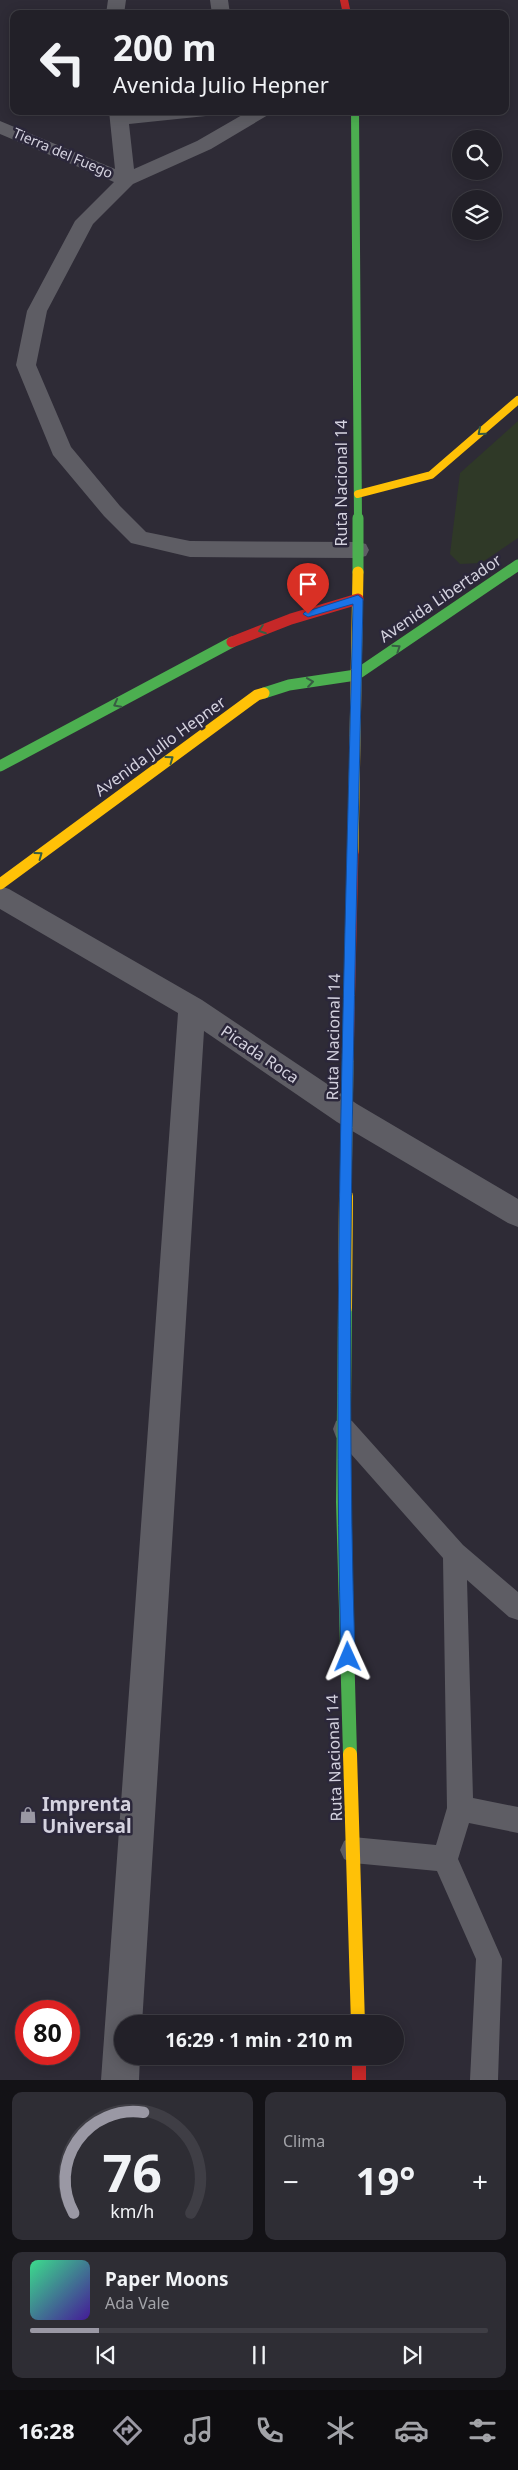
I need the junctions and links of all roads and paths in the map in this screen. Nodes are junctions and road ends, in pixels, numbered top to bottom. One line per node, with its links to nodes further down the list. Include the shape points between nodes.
1 (136, 115): 4 (street)
2 (255, 115): 6 (street, via 204,145)
3 (355, 115): 8 (main road, Ruta Nacional 14)
4 (118, 116): 6 (street)
5 (0, 127): 6 (street, Tierra del Fuego)
6 (126, 180): 9 (street, via 85,221 37,311 26,365 61,450 139,538 190,549)
7 (518, 400): 8 (main road, one-way to 8, via 431,474)
8 (358, 494): 9 (main road, Ruta Nacional 14)
9 (358, 550): 11 (main road, Ruta Nacional 14)
10 (518, 565): 12 (main road, Avenida Libertador, one-way to 10)
11 (358, 599): 12 (main road, Ruta Nacional 14); 13 (main road, one-way to 13, via 237,639)
12 (356, 675): 14 (main road, Avenida Julio Hepner, one-way to 12, via 257,695 289,684); 17 (main road, Ruta Nacional 14)
13 (0, 766)
14 (0, 884)
15 (0, 896): 16 (street, Picada Roca)
16 (192, 1008): 17 (street, Picada Roca); 26 (street)
17 (347, 1113): 18 (street, Picada Roca); 19 (main road, Ruta Nacional 14)
18 (518, 1214)
19 (344, 1429): 20 (lane); 24 (main road, Ruta Nacional 14, via 343,1502)
20 (456, 1553): 21 (lane); 22 (lane)
21 (518, 1608)
22 (460, 1808): 23 (lane); 25 (lane)
23 (518, 1820)
24 (353, 1850): 25 (lane); 27 (main road, Ruta Nacional 14)
25 (445, 1859): 32 (lane, via 490,1959)
26 (124, 2015)
27 (358, 2015)
28 (121, 2065): 30 (street)
29 (359, 2065): 31 (main road)
30 (120, 2080)
31 (360, 2080)
32 (484, 2080)

